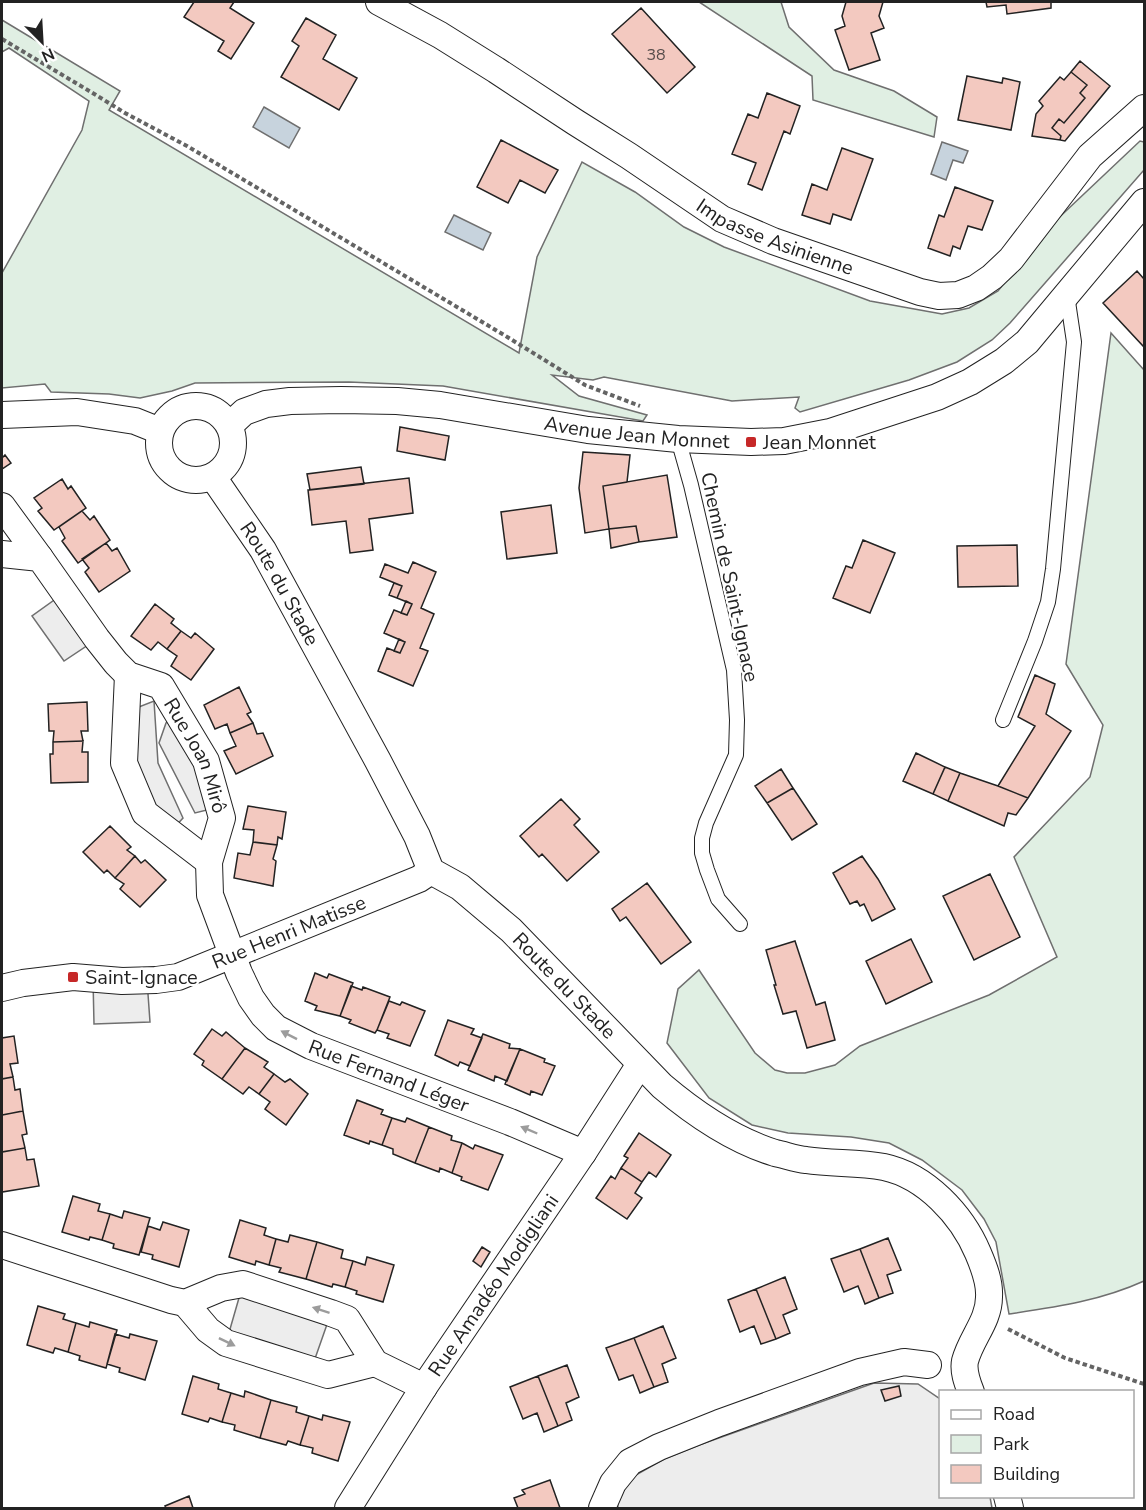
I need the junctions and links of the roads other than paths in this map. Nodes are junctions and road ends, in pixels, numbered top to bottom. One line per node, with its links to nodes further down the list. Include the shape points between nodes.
1 (379, 2): 2 (street, Impasse Asinienne, via 496,70 722,219 773,241 939,296 967,292 992,277 1011,259 1090,156)
2 (1144, 108)
3 (1144, 202): 4 (street, Avenue Jean Monnet)
4 (1066, 295): 8 (street, Avenue Jean Monnet, via 1027,342 1004,361 937,398 830,432 784,441); 14 (lane, via 1074,342 1053,569 1048,602)
5 (2, 415): 7 (street, via 76,412 135,422)
6 (230, 425): 7 (street, via 214,409 193,405 172,413); 8 (street, Avenue Jean Monnet, via 244,412 266,404 341,399 440,405 588,430); 9 (street, via 234,444 228,464)
7 (160, 431): 9 (street, via 159,453 171,472 191,481)
8 (678, 439): 17 (lane, Chemin de Saint-Ignace, via 734,670 737,720 736,755 706,823 702,853 718,899)
9 (213, 477): 16 (street, Route du Stade, via 263,550 378,761)
10 (2, 506): 12 (street, Rue Joan Mirô)
11 (2, 554): 12 (street)
12 (40, 558): 13 (street, Rue Joan Mirô, via 97,639)
13 (128, 675): 15 (street, via 124,763 145,813); 15 (street, Rue Joan Mirô, via 161,686 206,761 222,818)
14 (1003, 720)
15 (208, 862): 18 (street, Rue Joan Mirô, via 210,895)
16 (431, 871): 18 (street, Rue Henri Matisse); 20 (street, Route du Stade, via 460,887 511,930)
17 (740, 924)
18 (232, 955): 19 (street, Rue Henri Matisse, via 178,976 156,980 73,977); 21 (street, Rue Fernand Léger, one-way to 18, via 311,1046 276,1028 251,998)
19 (2, 988)
20 (640, 1064): 21 (street, Rue Amadéo Modigliani); 27 (street, Route du Stade, via 687,1108 743,1140 804,1160 885,1168 908,1176 955,1214 977,1251 989,1297 986,1317 964,1362)
21 (583, 1153): 26 (street, Rue Amadéo Modigliani)
22 (2, 1245): 23 (street)
23 (185, 1303): 24 (street, one-way to 24, via 208,1330 226,1343 328,1375); 24 (street, one-way to 23, via 347,1319 243,1284 220,1288)
24 (375, 1363): 26 (street)
25 (928, 1365): 29 (street, via 904,1362 860,1372 659,1447 630,1462 613,1483)
26 (424, 1387): 28 (street, Rue Amadéo Modigliani)
27 (970, 1390)
28 (348, 1509)
29 (602, 1509)

